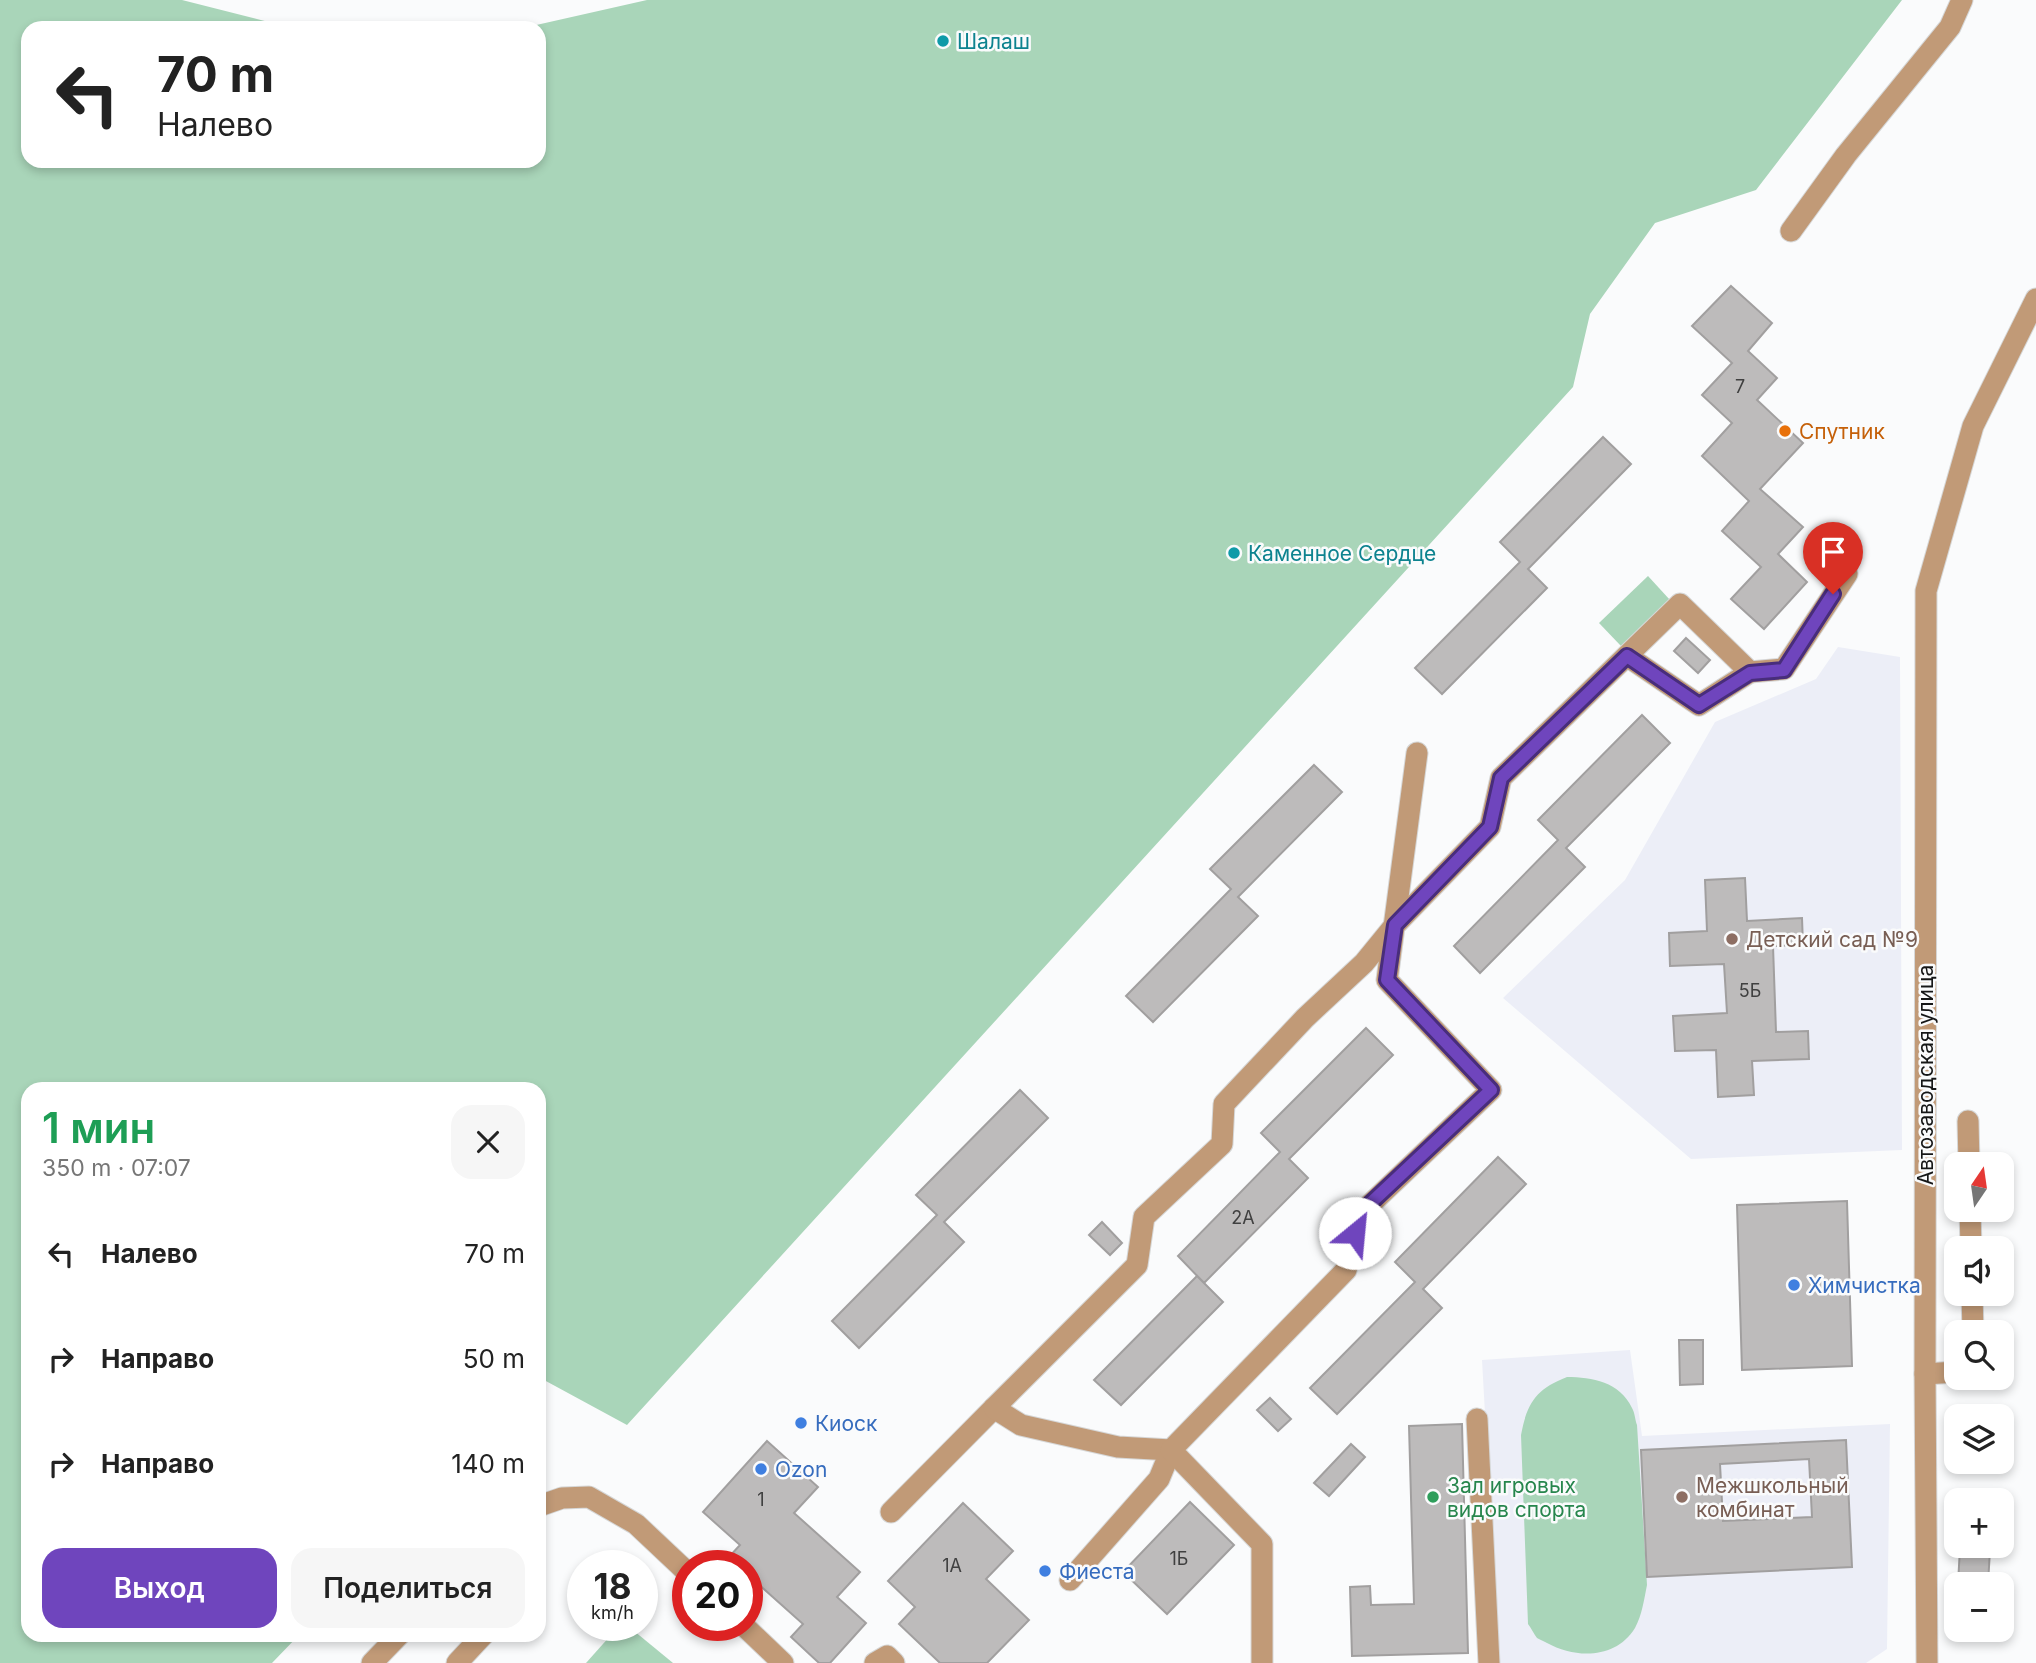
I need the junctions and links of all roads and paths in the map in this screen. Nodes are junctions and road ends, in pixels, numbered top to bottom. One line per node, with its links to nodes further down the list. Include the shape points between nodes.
1 (1962, 0): 2 (street, via 1950,27)
2 (1791, 231)
3 (2036, 299): 12 (street, Автозаводская улица, via 1972,426 1926,591)
4 (1847, 574): 6 (street, via 1784,670)
5 (1627, 656): 6 (street, via 1699,705); 6 (street, via 1680,604); 8 (street, via 1501,778 1490,827)
6 (1750, 673)
7 (1417, 753): 8 (street)
8 (1395, 925): 13 (street, via 1364,963 1304,1018 1224,1104 1222,1144 1144,1217 1137,1265); 15 (street, via 1387,980 1491,1090 1359,1214 1346,1270)
9 (1968, 1121): 10 (street)
10 (1969, 1152)
11 (1944, 1373): 12 (street)
12 (1925, 1374): 30 (street, Автозаводская улица)
13 (994, 1408): 15 (street, via 1021,1426 1118,1447); 17 (street)
14 (1477, 1419): 29 (street)
15 (1171, 1450): 19 (street, via 1159,1479); 28 (street, via 1262,1544)
16 (546, 1504): 18 (street, via 589,1497 636,1524)
17 (891, 1512)
18 (672, 1558)
19 (1070, 1580)
20 (760, 1641): 25 (street)
21 (392, 1642): 23 (street)
22 (477, 1642): 24 (street)
23 (372, 1663)
24 (457, 1663)
25 (783, 1663)
26 (875, 1663): 27 (street, via 887,1656)
27 (894, 1663)
28 (1262, 1663)
29 (1489, 1663)
30 (1927, 1663)

